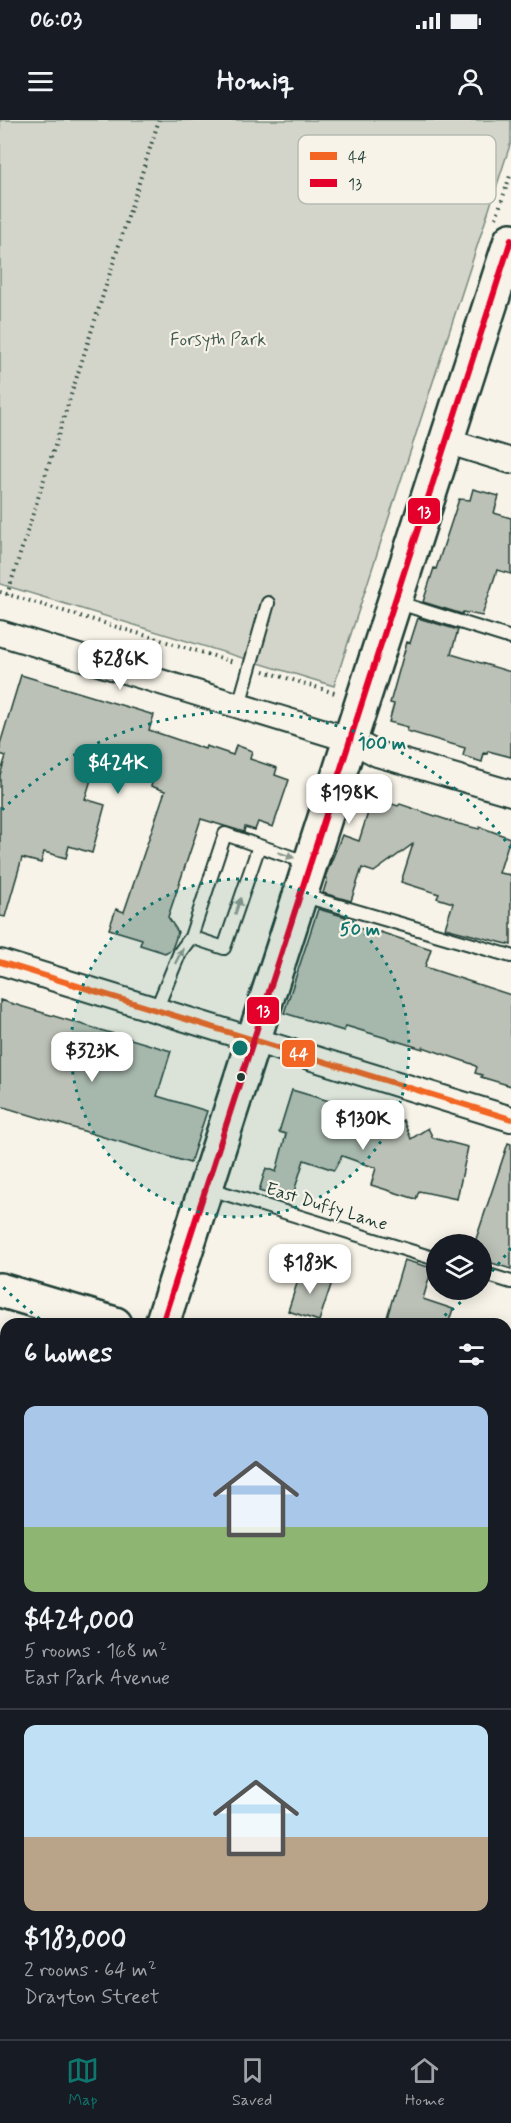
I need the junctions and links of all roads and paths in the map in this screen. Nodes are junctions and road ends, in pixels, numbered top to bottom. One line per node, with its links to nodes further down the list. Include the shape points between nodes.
1 (159, 120): 7 (path)
2 (511, 173): 3 (path)
3 (504, 229): 4 (main road, via 498,296)
4 (446, 441): 5 (street); 8 (main road)
5 (511, 461)
6 (0, 592): 7 (path)
7 (7, 595): 12 (path)
8 (395, 602): 11 (lane); 15 (main road)
9 (267, 603): 12 (lane)
10 (7, 635): 14 (street)
11 (511, 638)
12 (249, 667): 13 (path, via 338,694); 14 (lane)
13 (342, 683)
14 (238, 705): 15 (street)
15 (351, 740): 16 (street, via 377,754); 18 (main road)
16 (511, 793)
17 (259, 846): 18 (lane, one-way to 18); 20 (lane, one-way to 17, via 224,948); 20 (lane, via 225,834)
18 (310, 864): 19 (main road)
19 (299, 895): 21 (lane); 24 (main road)
20 (191, 937): 23 (lane, one-way to 20, via 180,952)
21 (511, 956)
22 (0, 962): 23 (street)
23 (156, 1010): 24 (street)
24 (254, 1040): 25 (street); 26 (main road)
25 (511, 1119)
26 (206, 1187): 27 (lane, East Duffy Lane); 33 (main road)
27 (426, 1256)
28 (492, 1276): 29 (lane)
29 (511, 1282)
30 (0, 1290): 31 (main road)
31 (42, 1314): 32 (main road)
32 (70, 1318)
33 (164, 1318)

